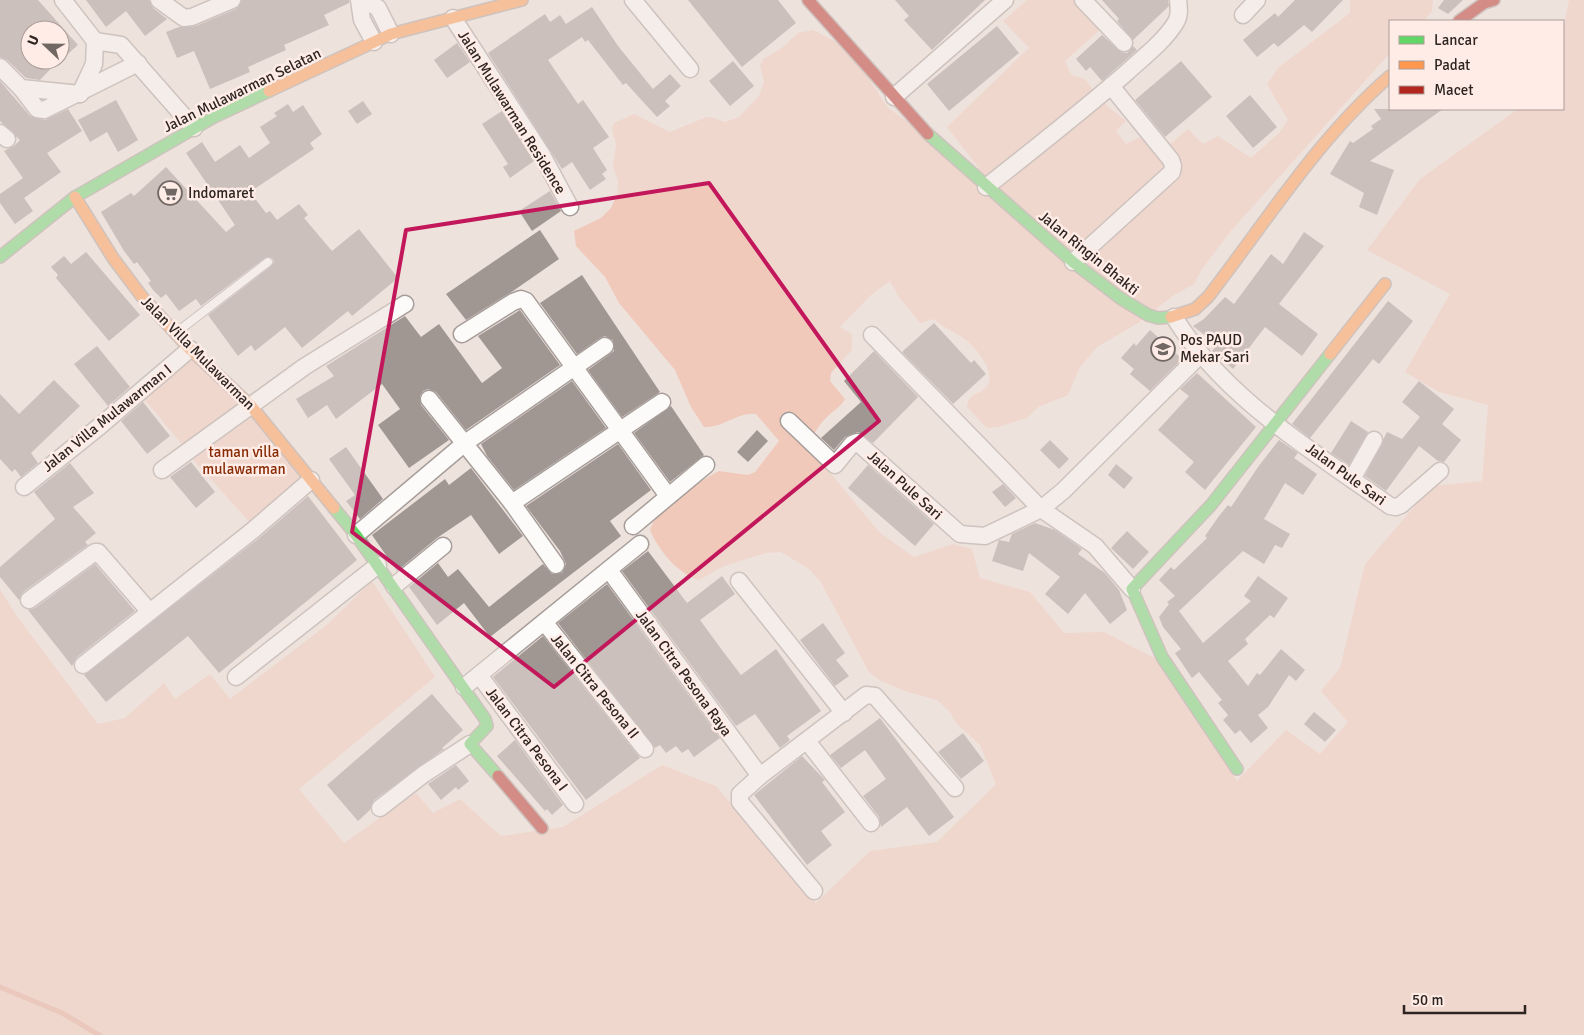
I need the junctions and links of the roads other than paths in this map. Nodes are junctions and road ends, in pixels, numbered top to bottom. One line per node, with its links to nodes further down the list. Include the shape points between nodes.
1 (63, 0): 18 (street)
2 (159, 0): 3 (street, via 184,18)
3 (232, 0)
4 (359, 0): 19 (street, via 362,20)
5 (364, 0): 17 (street, via 378,8)
6 (522, 0): 15 (street, Jalan Mulawarman Selatan)
7 (633, 0): 23 (street)
8 (808, 0): 27 (street, Jalan Ringin Bhakti)
9 (1005, 0): 27 (street)
10 (1084, 0): 20 (street)
11 (1178, 0): 25 (street, via 1179,11 1170,30)
12 (1257, 0): 14 (street)
13 (1494, 0): 16 (street, via 1484,3)
14 (1243, 14)
15 (453, 18): 17 (street, Jalan Mulawarman Selatan); 31 (street, Jalan Mulawarman Residence, via 541,153)
16 (1460, 20)
17 (391, 34): 19 (street, Jalan Mulawarman Selatan)
18 (95, 41): 21 (street, via 121,45); 26 (street, via 94,64)
19 (374, 42): 28 (street, Jalan Mulawarman Selatan)
20 (1124, 43)
21 (138, 63): 26 (street); 28 (street)
22 (0, 67): 26 (street, via 21,88)
23 (690, 69)
24 (1389, 77): 37 (street, Jalan Ringin Bhakti, via 1310,160 1208,297 1195,309)
25 (1111, 86): 29 (street); 34 (street, via 1171,160 1172,172)
26 (80, 94)
27 (894, 97): 29 (street, Jalan Ringin Bhakti, via 930,136)
28 (194, 128): 30 (street, Jalan Mulawarman Selatan)
29 (986, 187): 34 (street, Jalan Ringin Bhakti)
30 (75, 197): 32 (street, Jalan Mulawarman Selatan); 38 (street, Jalan Villa Mulawarman, via 113,258)
31 (570, 207)
32 (0, 257)
33 (268, 262): 38 (lane)
34 (1073, 262): 37 (street, Jalan Ringin Bhakti, via 1132,307 1148,315)
35 (1384, 284): 49 (street)
36 (405, 304): 47 (street, via 304,367)
37 (1174, 317): 43 (street, Jalan Pule Sari)
38 (175, 333): 42 (street, Jalan Villa Mulawarman)
39 (462, 334): 44 (street, via 521,299 530,305)
40 (872, 335): 61 (street)
41 (605, 346): 44 (street)
42 (190, 349): 47 (street, Jalan Villa Mulawarman); 58 (street, Jalan Villa Mulawarman I)
43 (1200, 354): 49 (street, Jalan Pule Sari, via 1234,389); 61 (street, Jalan Pule Sari)
44 (573, 367): 50 (street); 52 (street)
45 (429, 399): 52 (street)
46 (662, 402): 50 (street)
47 (251, 406): 54 (street); 57 (street, Jalan Villa Mulawarman)
48 (789, 421): 61 (street, Jalan Pule Sari, via 835,466 857,442 960,534 985,536)
49 (1274, 422): 56 (street, Jalan Pule Sari); 71 (street, via 1211,505)
50 (619, 429): 59 (street); 60 (street)
51 (1374, 440): 56 (street)
52 (465, 443): 60 (street); 63 (street)
53 (706, 466): 59 (street)
54 (162, 470)
55 (1440, 471): 56 (street, Jalan Pule Sari, via 1396,508)
56 (1352, 478)
57 (311, 480): 63 (street, Jalan Villa Mulawarman); 73 (street, via 252,531)
58 (24, 487)
59 (668, 496): 62 (street)
60 (512, 503): 67 (street)
61 (1041, 509): 71 (street, via 1096,546)
62 (633, 526)
63 (356, 534): 66 (street, Jalan Villa Mulawarman)
64 (640, 544): 68 (street)
65 (443, 546): 70 (street)
66 (378, 565): 70 (street, Jalan Villa Mulawarman); 77 (street)
67 (556, 565)
68 (609, 570): 74 (street); 84 (street, Jalan Citra Pesona Raya)
69 (740, 581): 79 (street)
70 (394, 586): 78 (street, Jalan Villa Mulawarman)
71 (1132, 589): 83 (street, via 1162,657)
72 (29, 600): 73 (street, via 98,552)
73 (150, 610): 75 (street)
74 (545, 623): 76 (street); 82 (street, Jalan Citra Pesona II)
75 (83, 665)
76 (479, 675): 78 (street); 86 (street, Jalan Citra Pesona I)
77 (236, 677)
78 (464, 687): 81 (street, Jalan Villa Mulawarman, via 487,726)
79 (844, 713): 80 (street); 85 (street, via 866,696 876,696)
80 (808, 741): 84 (street); 88 (street)
81 (470, 744): 87 (street); 89 (street)
82 (645, 749)
83 (1237, 769)
84 (760, 776): 90 (street, via 740,794 740,802)
85 (955, 788)
86 (575, 804)
87 (380, 808)
88 (871, 824)
89 (542, 828)
90 (814, 891)

